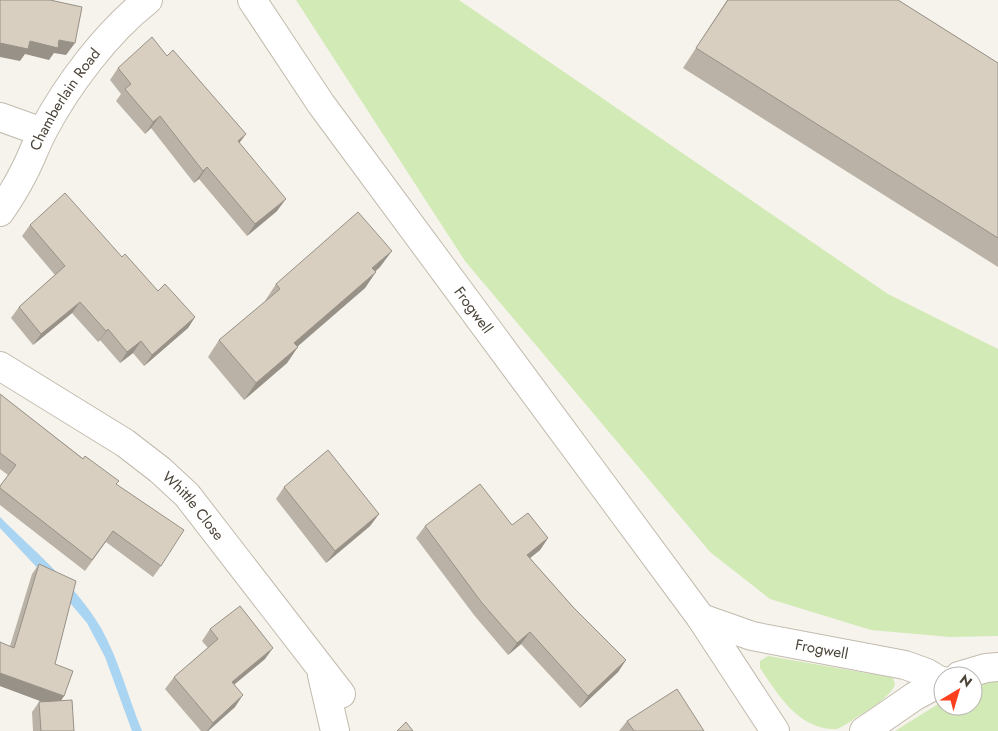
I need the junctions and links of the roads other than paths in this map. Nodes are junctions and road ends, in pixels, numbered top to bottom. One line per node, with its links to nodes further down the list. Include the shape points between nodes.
1 (148, 0): 4 (street, Chamberlain Road, via 94,56)
2 (252, 0): 7 (street, Frogwell, via 326,111)
3 (0, 117): 4 (street)
4 (42, 132): 5 (street, Chamberlain Road, via 24,172)
5 (0, 212)
6 (0, 366): 9 (street, Whittle Close, via 125,443 187,495)
7 (700, 618): 11 (street, Frogwell, via 752,636 905,665); 15 (street, Frogwell)
8 (998, 667): 10 (street)
9 (320, 669): 13 (street, Whittle Close); 14 (street)
10 (983, 669)
11 (933, 675)
12 (933, 687): 16 (street)
13 (340, 694)
14 (335, 731)
15 (775, 731)
16 (864, 731)

